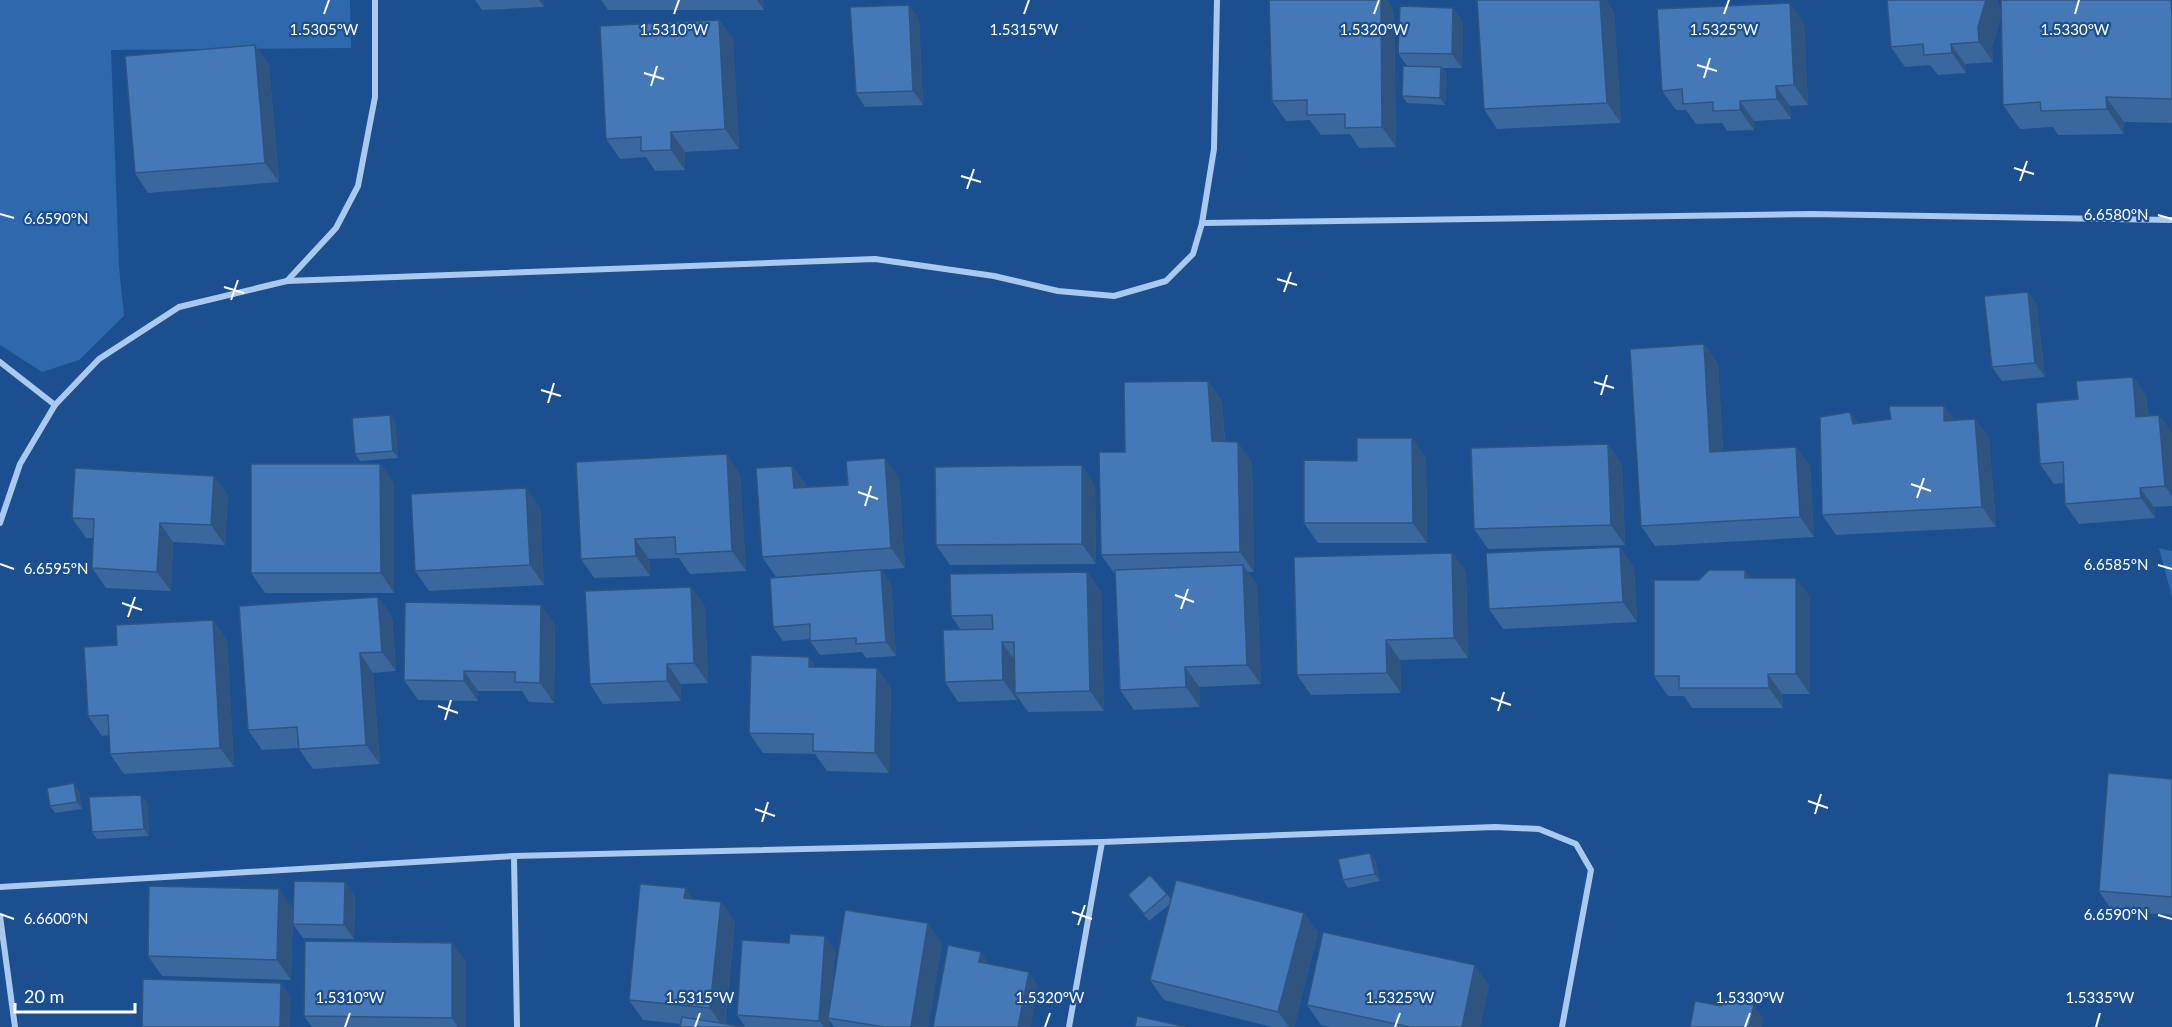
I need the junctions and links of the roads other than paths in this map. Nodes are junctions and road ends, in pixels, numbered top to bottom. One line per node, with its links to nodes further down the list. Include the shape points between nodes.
1 (375, 0): 5 (street, via 375,97 358,186 336,228)
2 (1217, 0): 4 (street, via 1214,149)
3 (2172, 220): 4 (street, via 1811,214)
4 (1202, 223): 5 (street, via 1193,254 1166,281 1114,296 1058,291 994,276 875,259)
5 (287, 281): 7 (street, via 179,307 99,359)
6 (0, 362): 7 (street)
7 (55, 405): 8 (street, via 20,464)
8 (0, 523)
9 (1102, 842): 10 (street); 15 (street); 16 (street, via 1495,827 1539,829 1576,843 1591,870)
10 (514, 856): 11 (street); 14 (street)
11 (0, 887)
12 (0, 916): 13 (street)
13 (15, 1027)
14 (517, 1027)
15 (1069, 1027)
16 (1562, 1027)

